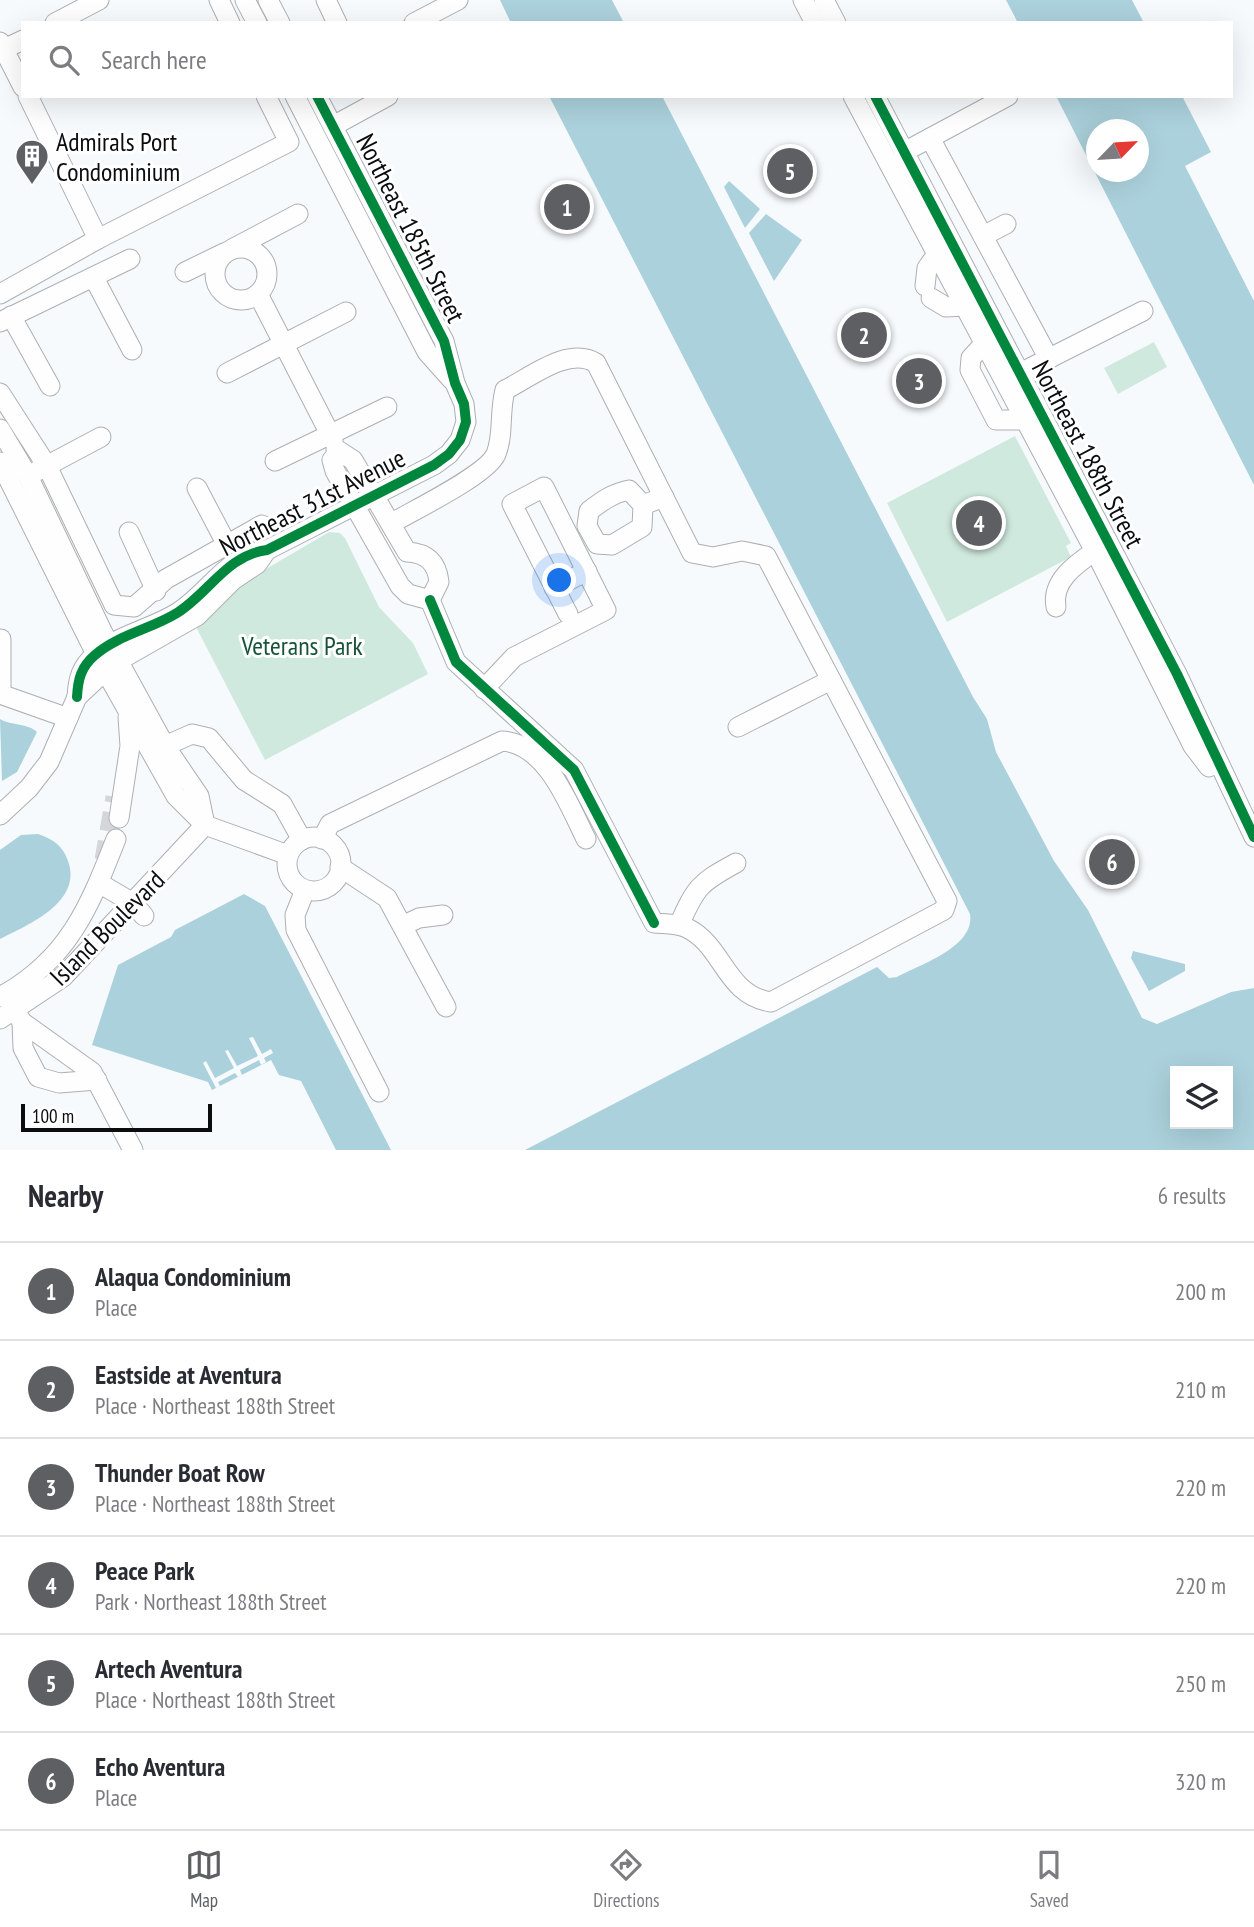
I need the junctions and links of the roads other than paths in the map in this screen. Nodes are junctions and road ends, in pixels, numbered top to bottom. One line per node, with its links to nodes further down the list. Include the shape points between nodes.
1 (99, 0): 9 (street)
2 (219, 0): 10 (street)
3 (245, 0): 11 (street)
4 (268, 0): 12 (street)
5 (326, 0): 13 (street)
6 (458, 0): 14 (street)
7 (803, 0): 15 (street)
8 (825, 1): 16 (street)
9 (59, 21)
10 (229, 21)
11 (256, 21)
12 (278, 21)
13 (336, 21)
14 (418, 21)
15 (813, 21)
16 (835, 21)
17 (21, 41): 18 (street)
18 (2, 46): 19 (street)
19 (21, 83)
20 (29, 98): 35 (street)
21 (267, 98): 35 (street, via 289,142)
22 (296, 98): 42 (street, Northeast 185th Street)
23 (318, 98): 28 (street, Northeast 185th Street)
24 (383, 98): 28 (street)
25 (854, 98): 31 (street, Northeast 188th Street)
26 (876, 98): 30 (street, Northeast 188th Street)
27 (1004, 98): 29 (street)
28 (332, 126): 41 (street, Northeast 185th Street)
29 (930, 138): 30 (street); 34 (street)
30 (904, 152): 31 (street, via 906,163); 54 (street, Northeast 188th Street)
31 (898, 181): 37 (street, Northeast 188th Street)
32 (298, 214): 36 (street)
33 (1006, 224): 34 (street)
34 (983, 236): 52 (street)
35 (98, 239): 43 (street)
36 (229, 251): 39 (street); 44 (street, via 248,249 265,265 266,281); 44 (street, via 215,270 220,290 238,300)
37 (937, 254): 45 (street, Northeast 188th Street); 45 (street, via 927,268 928,292 946,307)
38 (130, 259): 40 (street)
39 (184, 272)
40 (94, 278): 48 (street); 51 (street)
41 (413, 282): 42 (street); 55 (street, Northeast 185th Street, via 443,341)
42 (394, 291): 55 (street, Northeast 185th Street, via 427,352)
43 (0, 294)
44 (258, 294): 49 (street)
45 (965, 306): 50 (street, Northeast 188th Street)
46 (1143, 311): 52 (street)
47 (346, 312): 49 (street)
48 (6, 319): 56 (street)
49 (283, 344): 53 (street); 62 (street)
50 (985, 344): 54 (street, Northeast 188th Street); 59 (street, via 971,359 970,370 996,420)
51 (132, 350)
52 (1049, 359): 54 (street)
53 (227, 373)
54 (1014, 373): 59 (street, Northeast 188th Street)
55 (455, 383): 68 (street, Northeast 31st Avenue, via 466,416 457,445 439,462)
56 (50, 386)
57 (0, 393): 65 (street)
58 (387, 407): 62 (street)
59 (1028, 412): 76 (street, Northeast 188th Street); 77 (street, Northeast 188th Street)
60 (0, 429): 66 (street)
61 (101, 437): 65 (street)
62 (334, 444): 63 (street); 68 (street, via 353,460); 70 (street, via 332,465)
63 (275, 461)
64 (0, 462): 66 (street)
65 (47, 466): 66 (street); 80 (street, via 114,606 134,607)
66 (21, 480): 85 (street)
67 (197, 488): 75 (street)
68 (373, 495): 70 (street, Northeast 31st Avenue); 72 (street)
69 (664, 497): 71 (street); 72 (street, via 596,363 586,357 564,359 505,390 499,411 501,437 495,457 483,471); 87 (street, via 692,553 713,557 742,551 766,556)
70 (354, 504): 81 (street, via 400,586 408,594); 85 (street, Northeast 31st Avenue, via 235,562 196,601)
71 (643, 505)
72 (392, 523): 81 (street, via 407,552 426,556 433,563 439,582)
73 (262, 526): 75 (street)
74 (129, 532): 80 (street)
75 (226, 543): 80 (street, via 166,579)
76 (1096, 553): 77 (street); 82 (street, via 1076,564 1060,581); 86 (street, Northeast 188th Street)
77 (1117, 558): 88 (street, Northeast 188th Street)
78 (587, 571): 79 (street); 79 (street, via 544,488 512,504); 89 (street, via 606,610 514,657)
79 (554, 588): 83 (street)
80 (156, 591)
81 (430, 600): 89 (street, via 456,662)
82 (1056, 607)
83 (568, 614)
84 (1, 639): 90 (street)
85 (108, 657): 91 (street); 92 (street, Northeast 31st Avenue, via 77,697); 95 (street)
86 (1159, 679): 88 (street); 93 (street, Northeast 188th Street)
87 (831, 680): 94 (street); 112 (street, via 947,901 944,910 771,1002 753,999 704,941)
88 (1182, 684): 93 (street, Northeast 188th Street)
89 (484, 689): 112 (street, via 574,770 654,923)
90 (1, 694): 92 (street)
91 (128, 712): 97 (street, via 130,746); 98 (street, via 170,787)
92 (68, 718): 96 (street, via 49,762)
93 (1190, 722): 99 (street, Northeast 188th Street)
94 (738, 727)
95 (165, 746): 98 (street, via 199,796); 103 (street, via 192,734 209,738 244,780 282,804)
96 (3, 810)
97 (119, 818)
98 (205, 825): 104 (street); 109 (street, Island Boulevard)
99 (1254, 837)
100 (116, 839): 107 (street, Island Boulevard)
101 (322, 839): 102 (street, via 330,824 502,741 523,747 544,766); 103 (street); 106 (street, via 334,846)
102 (586, 839)
103 (302, 840): 104 (street)
104 (288, 855): 108 (street, via 288,872)
105 (736, 863): 112 (street, via 705,880)
106 (340, 867): 108 (street, via 330,886); 111 (street, via 387,898)
107 (99, 883): 109 (street); 114 (street, Island Boulevard, via 66,943)
108 (305, 890): 116 (street, via 295,915 296,930)
109 (138, 909): 114 (street, Island Boulevard, via 63,977)
110 (443, 915): 111 (street)
111 (404, 925): 113 (street)
112 (679, 925)
113 (446, 1007)
114 (8, 1009): 115 (street, via 86,1066); 115 (street, via 38,1077 59,1083)
115 (97, 1080): 117 (street)
116 (379, 1092)
117 (133, 1150)

